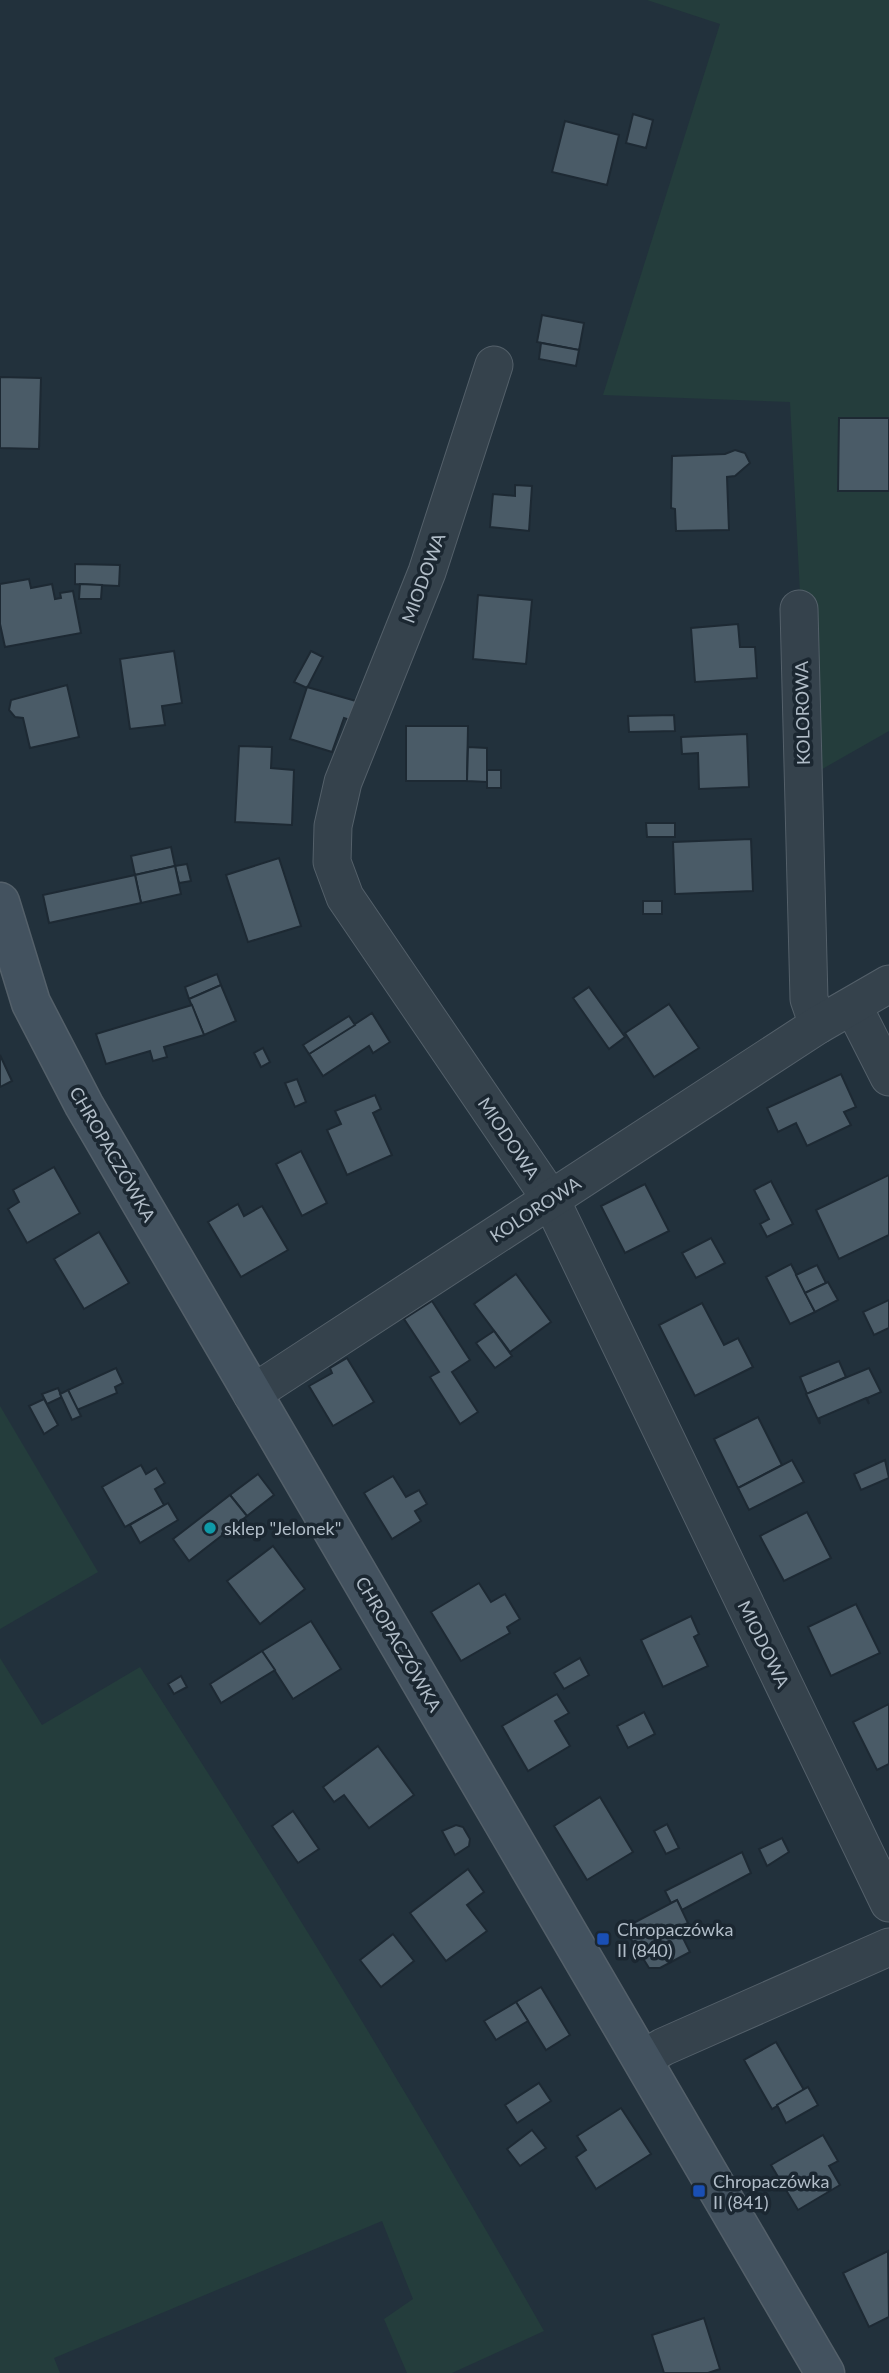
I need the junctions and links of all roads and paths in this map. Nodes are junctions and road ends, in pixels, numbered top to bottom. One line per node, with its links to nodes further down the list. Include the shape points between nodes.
1 (494, 365): 8 (street, MIODOWA, via 427,572 343,782 333,825 332,862 345,897)
2 (799, 609): 6 (street, KOLOROWA, via 809,999)
3 (0, 902): 9 (street, CHROPACZÓWKA, via 37,1015 84,1105)
4 (889, 984): 5 (street, KOLOROWA)
5 (853, 1006): 6 (street, KOLOROWA); 7 (street)
6 (818, 1026): 8 (street, KOLOROWA)
7 (889, 1077)
8 (550, 1198): 9 (street, KOLOROWA); 10 (street, MIODOWA)
9 (252, 1394): 12 (street, CHROPACZÓWKA)
10 (889, 1903)
11 (889, 1947): 12 (street)
12 (643, 2059): 13 (street, CHROPACZÓWKA)
13 (825, 2373)

